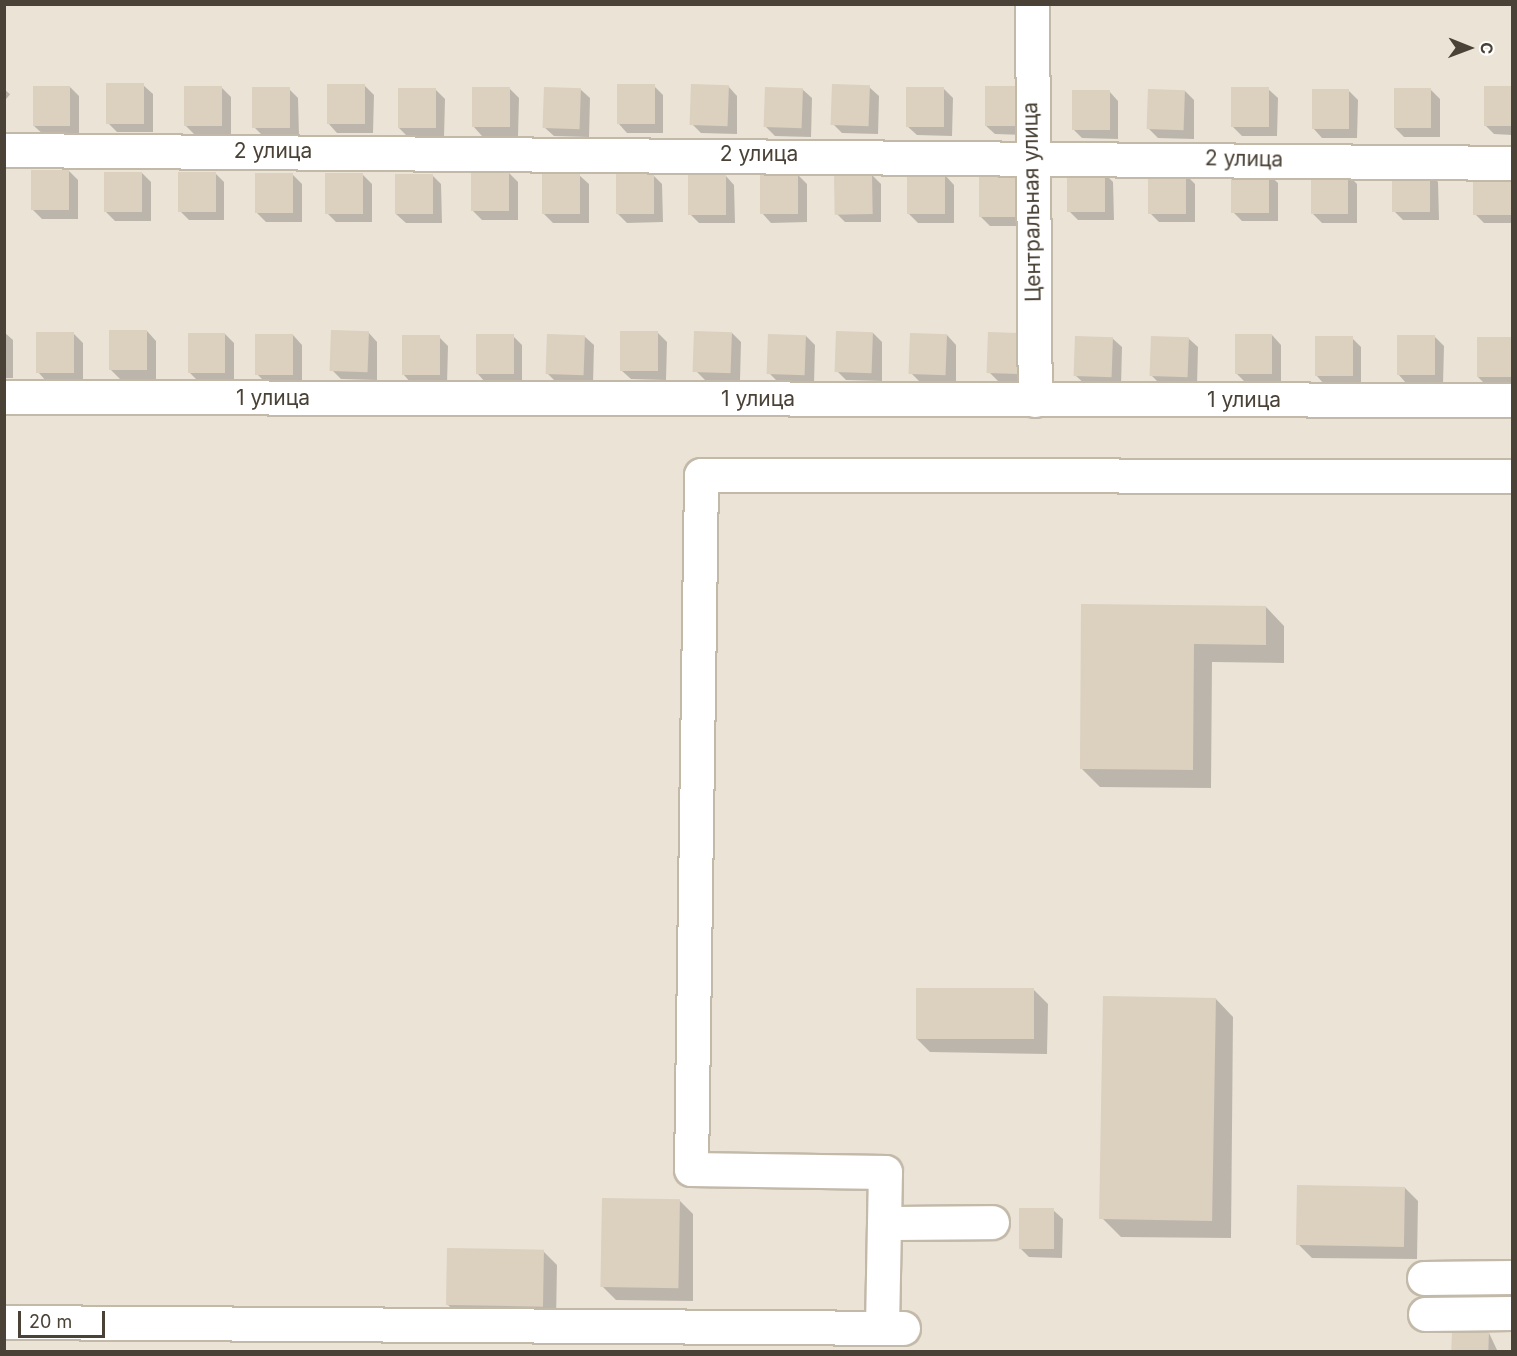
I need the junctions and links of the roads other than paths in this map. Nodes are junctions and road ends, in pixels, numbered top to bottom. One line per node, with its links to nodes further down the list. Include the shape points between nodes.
1 (1032, 4): 3 (street, Центральная улица)
2 (4, 150): 3 (street, 2 улица)
3 (1031, 156): 4 (street, 2 улица); 6 (street, Центральная улица)
4 (1512, 163)
5 (4, 397): 6 (street, 1 улица)
6 (1035, 400): 7 (street, 1 улица)
7 (1512, 400)
8 (1512, 476): 10 (street, via 701,475 691,1169 885,1172)
9 (992, 1222): 10 (street)
10 (884, 1223): 15 (street, via 893,1327)
11 (1512, 1277): 12 (street)
12 (1424, 1278)
13 (1512, 1313): 14 (street)
14 (1425, 1314)
15 (4, 1322)

